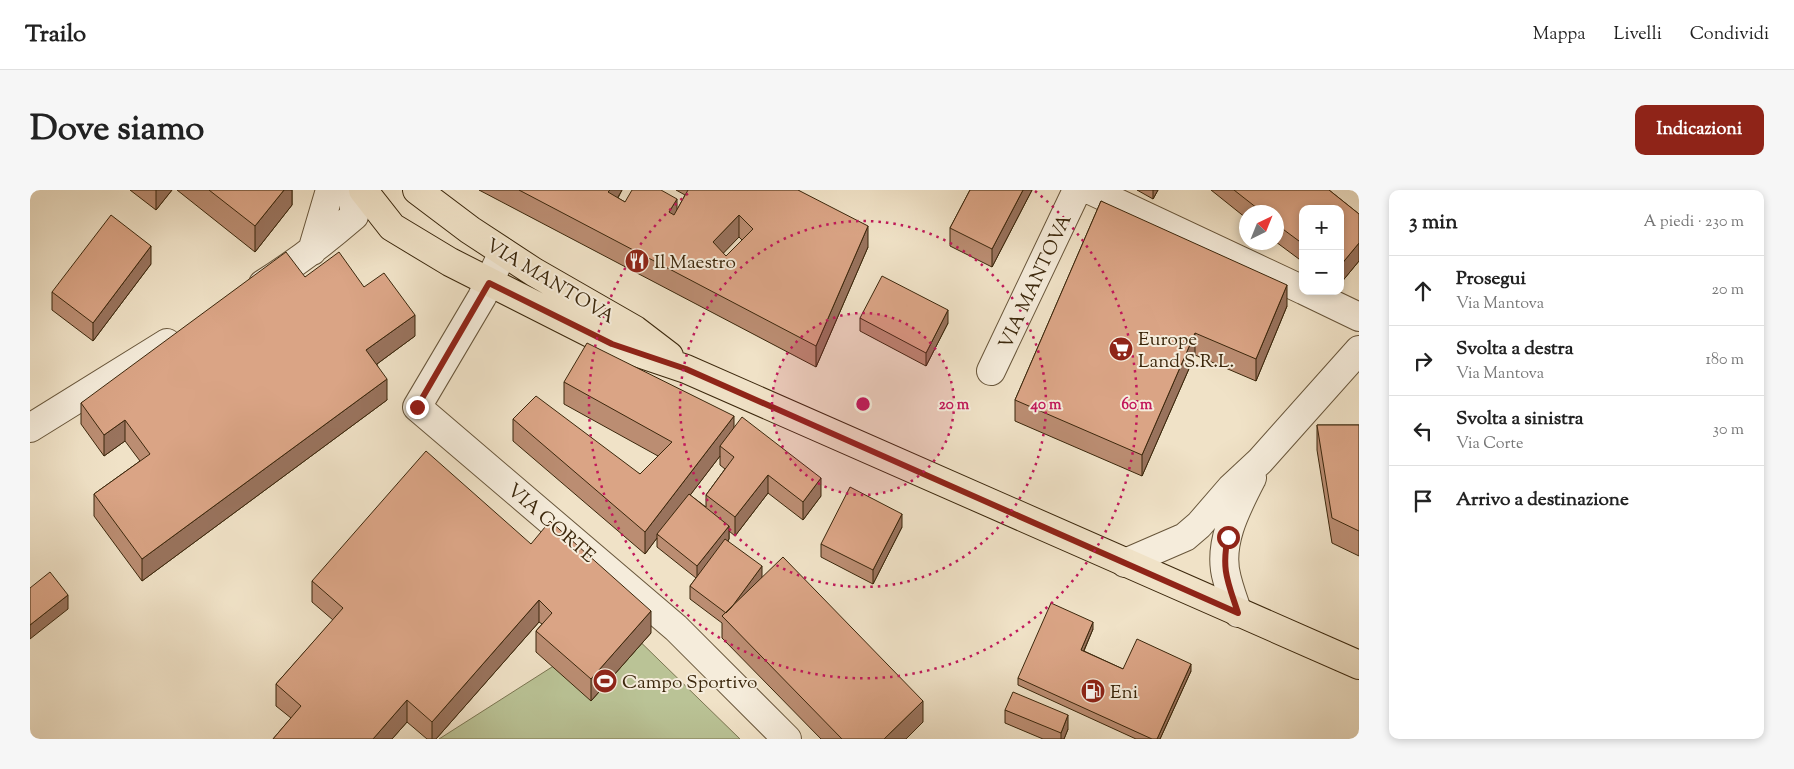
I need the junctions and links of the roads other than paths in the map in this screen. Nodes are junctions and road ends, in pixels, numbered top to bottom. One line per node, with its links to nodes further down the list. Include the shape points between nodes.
1 (330, 190): 7 (street)
2 (354, 190): 7 (street, via 354,216)
3 (363, 190): 9 (main road, VIA MANTOVA, via 392,227)
4 (417, 190): 8 (main road, VIA MANTOVA)
5 (1077, 190): 17 (street, VIA MANTOVA)
6 (1090, 190): 10 (street)
7 (312, 250): 12 (street)
8 (503, 252): 9 (street); 16 (main road, VIA MANTOVA, via 635,330)
9 (489, 283): 16 (main road, VIA MANTOVA, via 612,344); 23 (street, VIA CORTE, via 417,407 676,628)
10 (1299, 289)
11 (1312, 295): 13 (street)
12 (239, 299)
13 (1359, 317)
14 (189, 330): 18 (street)
15 (1359, 350): 19 (street)
16 (686, 369): 20 (main road, VIA MANTOVA)
17 (991, 371)
18 (30, 428)
19 (1260, 462): 20 (street, via 1185,537); 21 (street, via 1229,528 1224,556 1226,578)
20 (1125, 562): 21 (main road, VIA MANTOVA)
21 (1238, 613): 22 (main road, VIA MANTOVA)
22 (1359, 665)
23 (787, 739)

